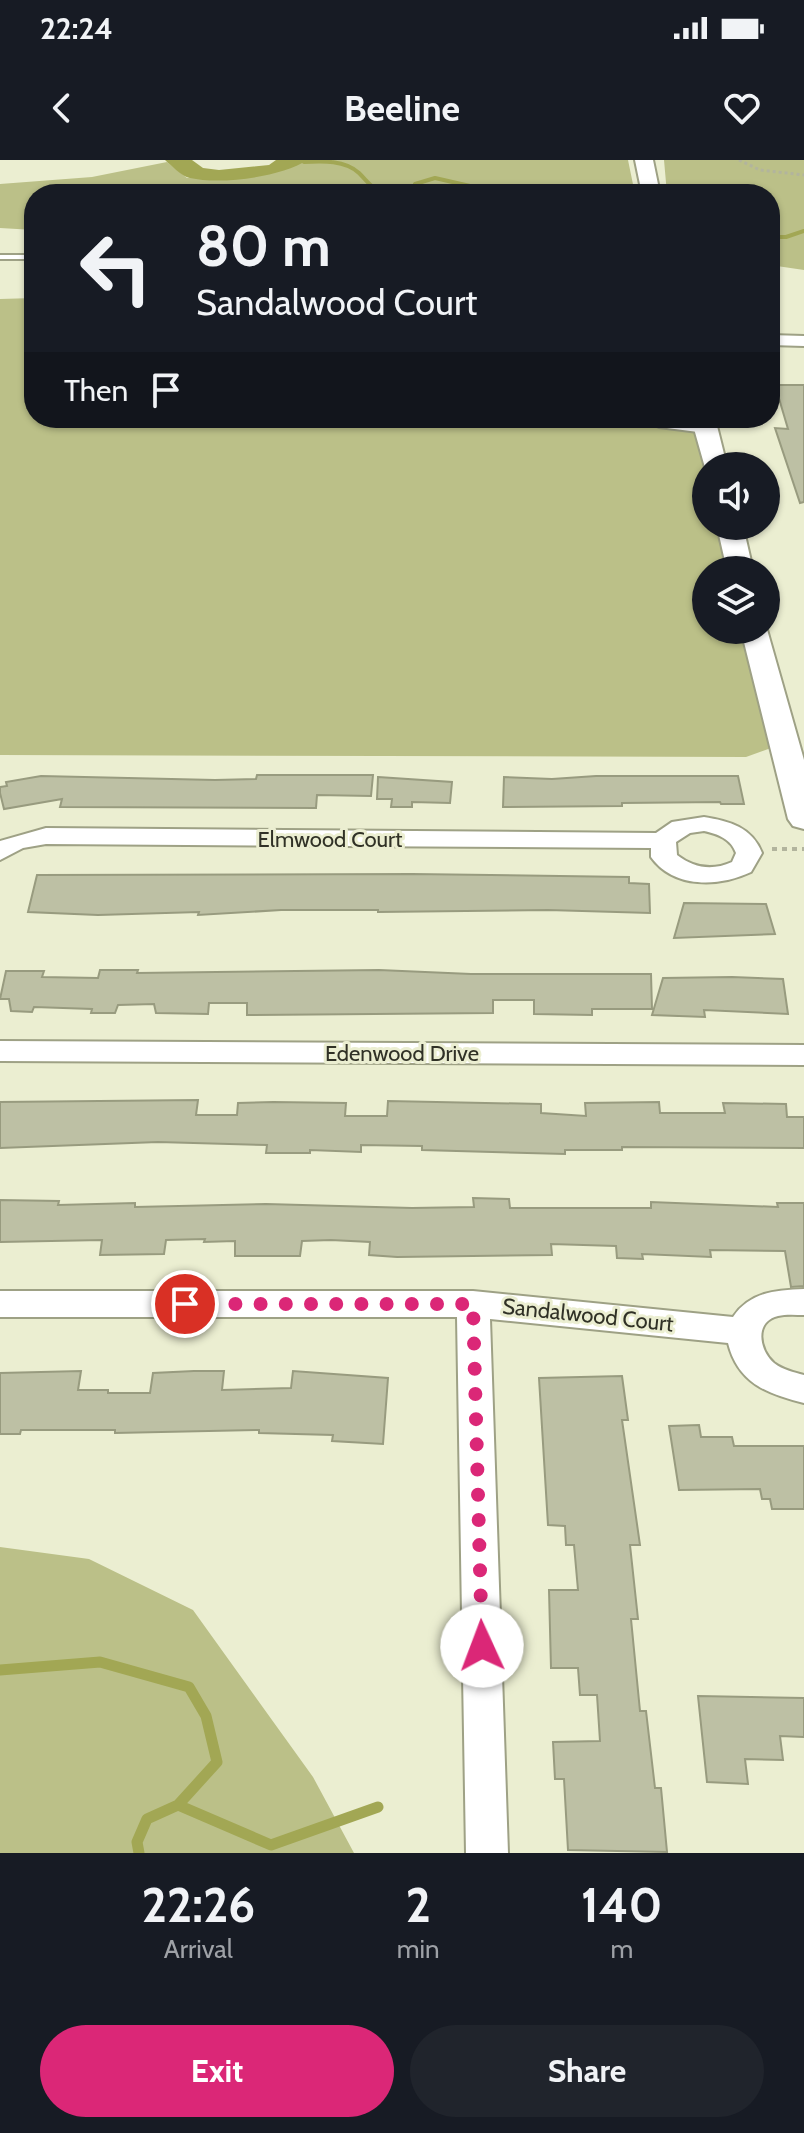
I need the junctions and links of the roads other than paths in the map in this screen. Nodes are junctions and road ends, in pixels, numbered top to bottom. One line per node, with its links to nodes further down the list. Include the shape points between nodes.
1 (644, 160): 2 (street)
2 (649, 184)
3 (0, 257): 4 (lane)
4 (24, 257)
5 (780, 340): 6 (street)
6 (804, 341)
7 (705, 428): 8 (street)
8 (711, 452)
9 (759, 644): 10 (street)
10 (796, 763): 11 (street)
11 (804, 819)
12 (663, 841): 13 (street, Elmwood Court, via 46,836 15,842)
13 (0, 852)
14 (0, 1051): 15 (street, Edenwood Drive)
15 (804, 1055)
16 (804, 1302): 19 (street, via 772,1303 756,1310)
17 (0, 1304): 18 (street, Sandalwood Court)
18 (473, 1304): 19 (street, Sandalwood Court); 21 (street)
19 (743, 1331): 20 (street, via 749,1362 766,1378)
20 (804, 1389)
21 (487, 1853)

